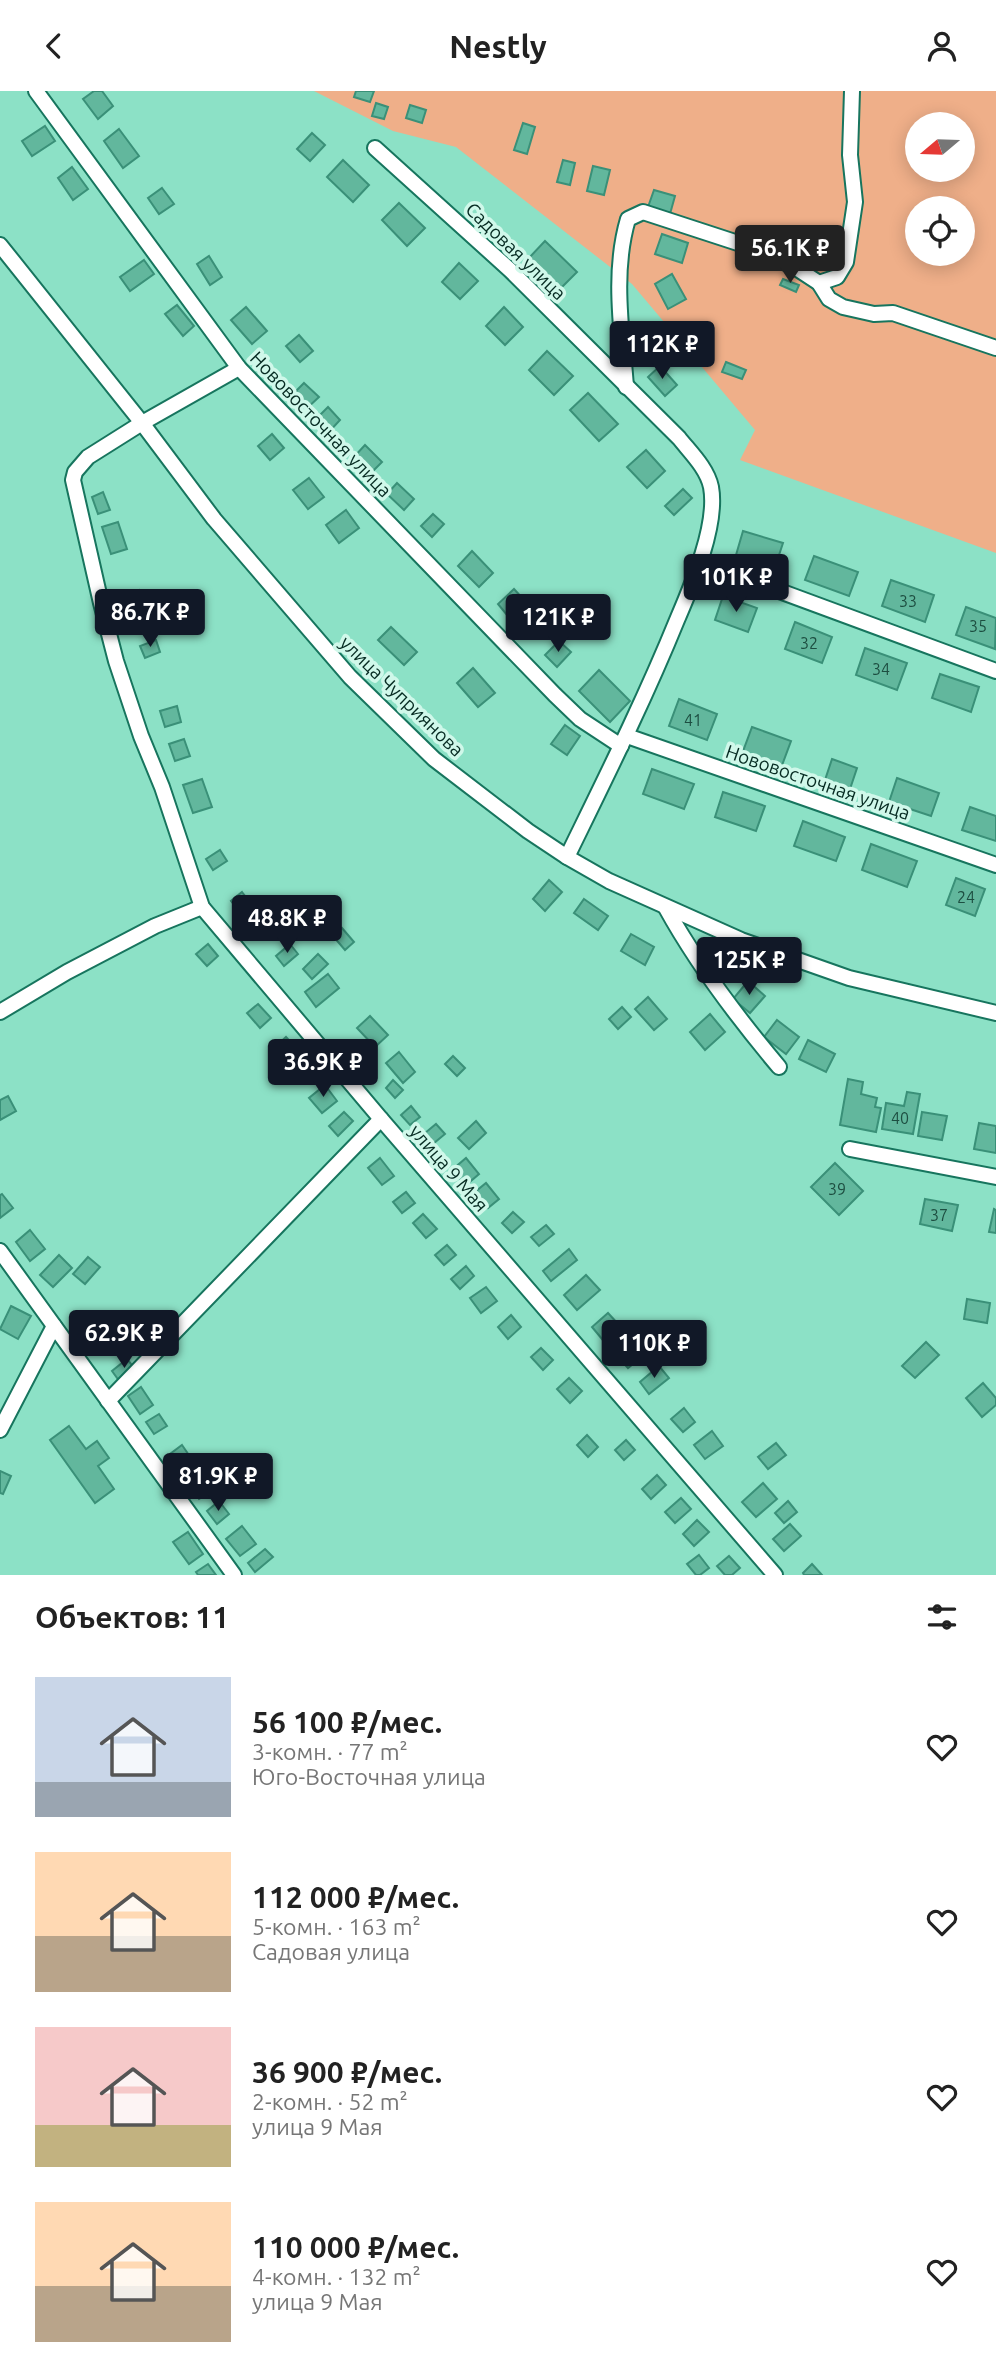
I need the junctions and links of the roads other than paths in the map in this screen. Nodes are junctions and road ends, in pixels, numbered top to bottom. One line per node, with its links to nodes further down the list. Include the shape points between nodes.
1 (36, 91): 7 (street, Нововосточная улица)
2 (852, 91): 5 (street, via 850,155 855,202 848,253 837,277)
3 (375, 148): 8 (street, Садовая улица, via 510,270)
4 (0, 244): 9 (street, улица Чуприянова)
5 (819, 283): 6 (street, via 829,299 843,307 892,313); 8 (street, via 793,266 741,244 643,212 628,219 621,242 619,297)
6 (996, 348)
7 (239, 368): 9 (street, улица 9 Мая); 12 (street, Нововосточная улица, via 555,695 580,719)
8 (626, 387): 10 (street, Садовая улица, via 679,438 701,465 710,486)
9 (142, 423): 13 (street, улица Чуприянова, via 214,519 350,677 434,759); 15 (street, улица 9 Мая, via 81,464 73,480 116,661)
10 (701, 562): 11 (street); 12 (street, Садовая улица)
11 (996, 671)
12 (624, 741): 13 (street, Садовая улица); 14 (street, Нововосточная улица)
13 (566, 857): 16 (street, улица Чуприянова)
14 (996, 865)
15 (202, 907): 17 (street, via 155,926); 20 (street, улица 9 Мая)
16 (666, 908): 18 (street, улица Чуприянова, via 849,978); 19 (street, via 727,1005)
17 (0, 1011)
18 (996, 1013)
19 (779, 1067)
20 (381, 1119): 25 (street); 28 (street, улица 9 Мая)
21 (850, 1149): 22 (street)
22 (996, 1177)
23 (0, 1251): 24 (street)
24 (54, 1326): 25 (street); 26 (street)
25 (108, 1401): 27 (street)
26 (0, 1430)
27 (234, 1575)
28 (775, 1575)

